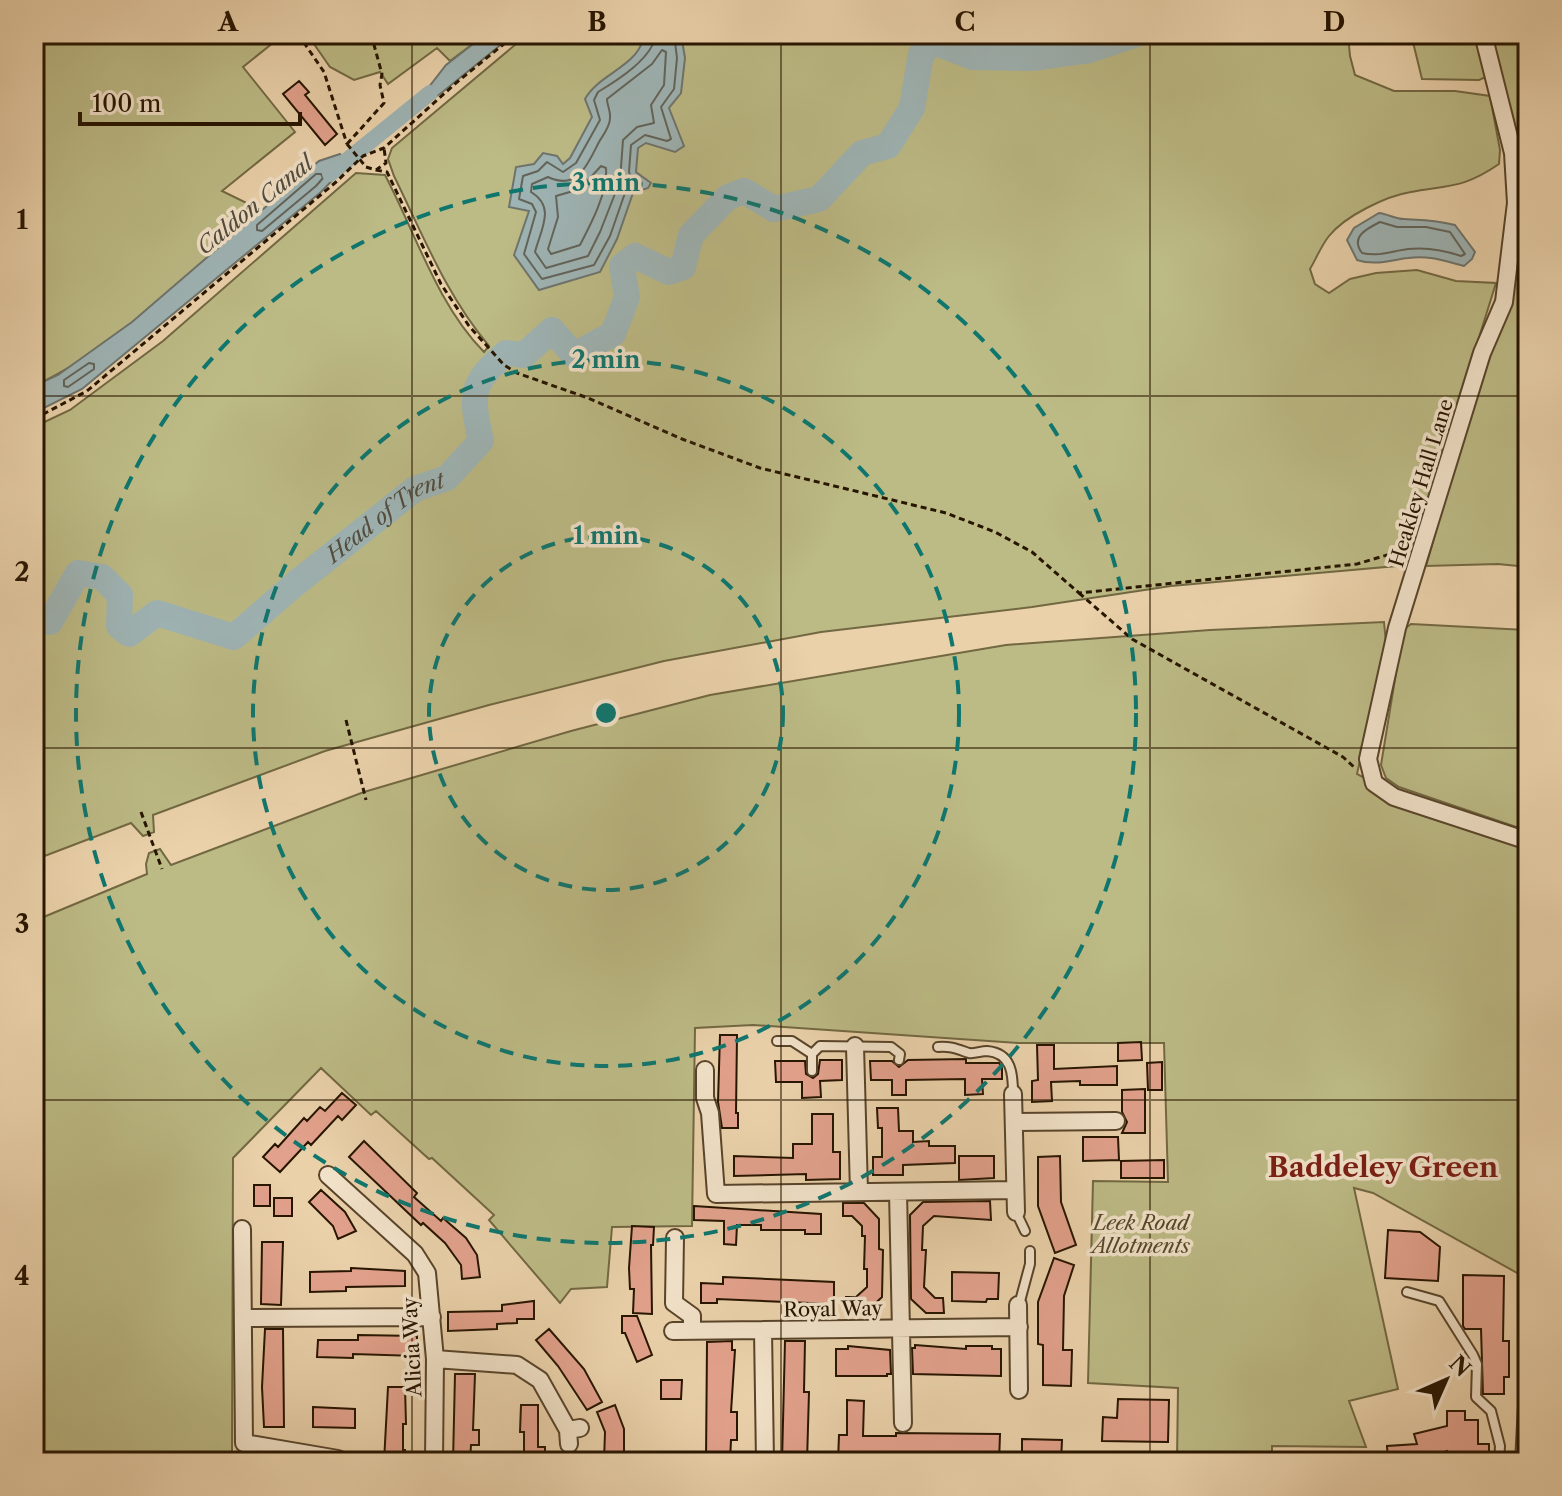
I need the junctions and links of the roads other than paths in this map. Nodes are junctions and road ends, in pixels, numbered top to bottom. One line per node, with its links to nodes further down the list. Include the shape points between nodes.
1 (1483, 34): 2 (street, Heakley Hall Lane, via 1513,153 1516,203 1504,302 1482,353 1397,628 1368,759 1374,780 1394,797)
2 (1528, 841)
3 (777, 1041): 6 (lane, via 792,1041)
4 (855, 1046): 6 (lane, via 820,1046); 7 (lane, via 891,1047); 15 (street)
5 (938, 1047): 10 (lane, via 999,1053 1010,1066)
6 (812, 1054): 9 (lane)
7 (899, 1060)
8 (705, 1070): 15 (street, via 716,1194)
9 (812, 1071)
10 (1013, 1094): 12 (street)
11 (1116, 1121): 12 (street)
12 (1014, 1122): 14 (street)
13 (328, 1175): 24 (street, Alicia Way, via 415,1254 427,1273)
14 (1015, 1190): 16 (street); 17 (street)
15 (859, 1192): 16 (street)
16 (898, 1192): 28 (street, Royal Way)
17 (1016, 1212): 19 (lane)
18 (242, 1229): 25 (street)
19 (1025, 1231)
20 (675, 1238): 26 (street, via 674,1303)
21 (1030, 1251): 23 (lane)
22 (1407, 1292): 39 (lane, via 1439,1301 1473,1355 1476,1397 1491,1411)
23 (1018, 1305): 27 (street)
24 (432, 1317): 25 (street); 32 (street, Alicia Way)
25 (244, 1318): 36 (street, via 244,1443)
26 (692, 1323): 29 (street); 31 (street)
27 (1019, 1327): 28 (street); 33 (street)
28 (899, 1328): 29 (street, Royal Way); 34 (street)
29 (763, 1330): 38 (street, Royal Way)
30 (1527, 1330): 40 (lane)
31 (673, 1331)
32 (435, 1359): 35 (street, via 517,1365 540,1380); 37 (street, Alicia Way)
33 (1019, 1390)
34 (903, 1423)
35 (572, 1434)
36 (338, 1459)
37 (434, 1462)
38 (765, 1462)
39 (1499, 1462)
40 (1520, 1462)

